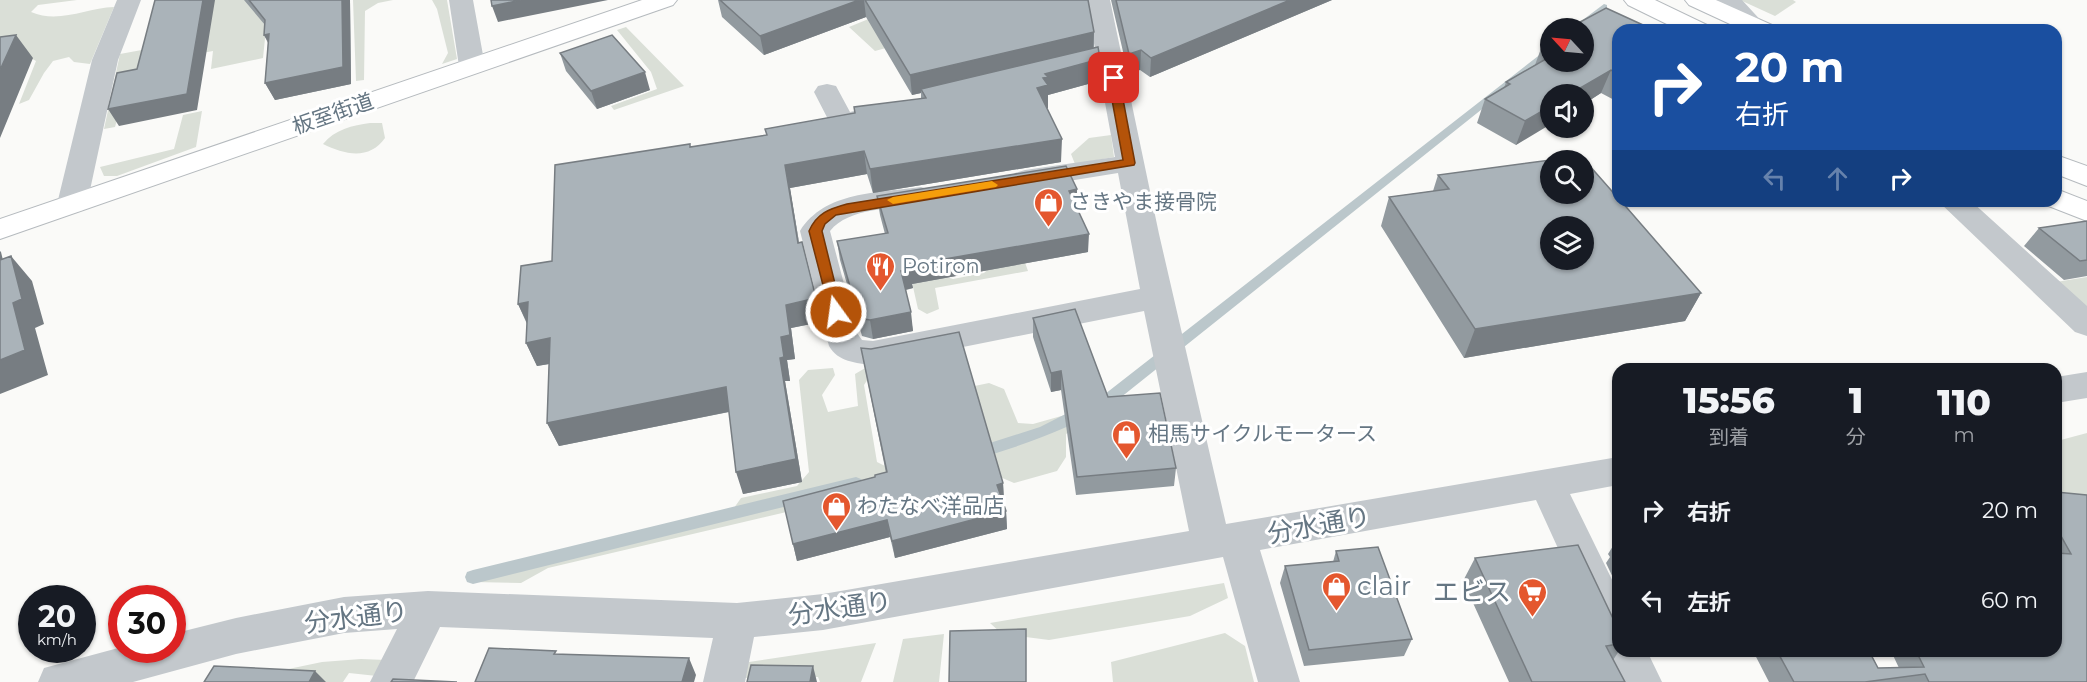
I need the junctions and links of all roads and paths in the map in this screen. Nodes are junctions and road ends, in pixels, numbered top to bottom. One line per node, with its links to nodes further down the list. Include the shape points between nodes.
1 (129, 0): 20 (street, via 105,60)
2 (461, 0): 11 (street)
3 (665, 0): 11 (main road, 板室街道)
4 (1098, 0): 14 (street, via 1098,60)
5 (1636, 0): 8 (main road)
6 (1697, 0): 9 (main road)
7 (1729, 0): 10 (street)
8 (1686, 24)
9 (1749, 24)
10 (1754, 24)
11 (472, 66): 20 (main road, 板室街道)
12 (827, 92): 13 (street, via 840,119)
13 (904, 106)
14 (1130, 163): 17 (street); 24 (street)
15 (2062, 166): 16 (main road)
16 (2087, 177)
17 (1000, 183)
18 (953, 191): 24 (street, via 847,208 819,222 815,231 846,346 873,353)
19 (2062, 201): 22 (main road)
20 (72, 204): 23 (main road, 板室街道)
21 (1960, 207): 25 (street)
22 (2087, 212)
23 (0, 229)
24 (1157, 297): 30 (street)
25 (2087, 324)
26 (2087, 384): 27 (street)
27 (2062, 389)
28 (1612, 472): 29 (street, 分水通り)
29 (1547, 484): 30 (street, 分水通り); 33 (street)
30 (1224, 542): 32 (street, 分水通り, via 823,612); 38 (street)
31 (428, 609): 32 (street, 分水通り); 35 (street, 分水通り, via 344,615); 36 (street)
32 (737, 621): 37 (street)
33 (1612, 621)
34 (1629, 657): 39 (street)
35 (59, 682)
36 (392, 682)
37 (724, 682)
38 (1279, 682)
39 (1641, 682)

